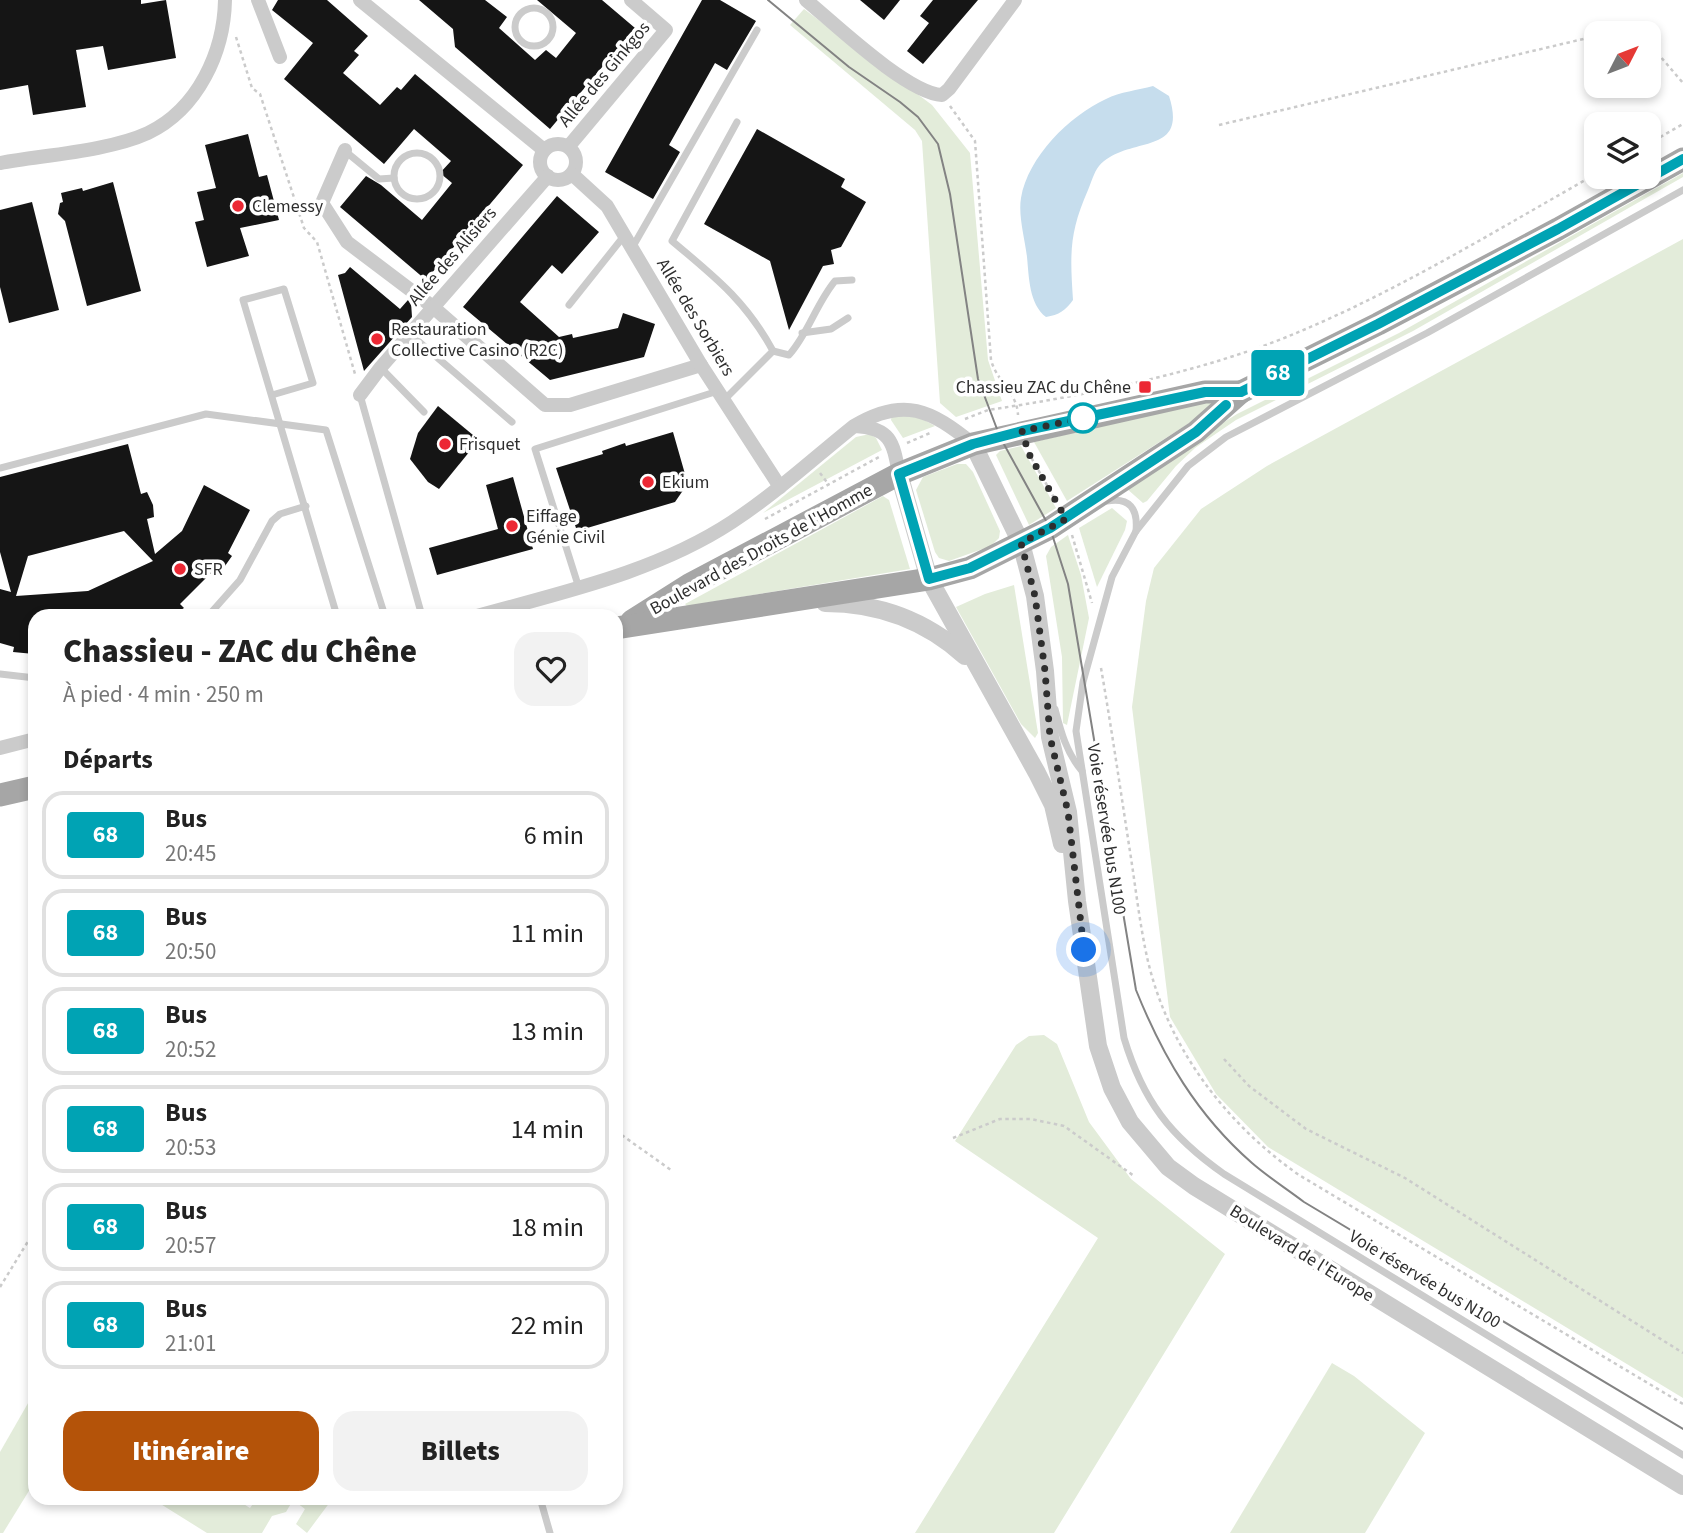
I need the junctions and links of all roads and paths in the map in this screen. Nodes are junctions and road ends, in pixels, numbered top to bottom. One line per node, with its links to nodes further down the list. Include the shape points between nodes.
1 (225, 0): 23 (street, via 224,28 214,60 197,92 177,112 149,132 118,142)
2 (258, 0): 11 (street)
3 (360, 0): 21 (street)
4 (631, 0): 19 (street, Allée des Ginkgos, via 666,30)
5 (806, 0): 14 (street, via 920,90)
6 (1015, 0): 14 (street)
7 (552, 19): 7 (lane, via 543,10 525,10 514,25 518,38 528,46 541,46 553,32)
8 (237, 27): 41 (path, via 252,88 260,94 304,228 317,242)
9 (757, 30): 30 (lane)
10 (1584, 39): 17 (path)
11 (280, 57)
12 (1661, 57): 13 (path)
13 (1683, 83)
14 (942, 94): 44 (path, via 975,141 991,360 998,379)
15 (737, 122): 37 (lane, via 672,241 732,292)
16 (1683, 124): 18 (path)
17 (1219, 125)
18 (1661, 137)
19 (569, 146): 21 (street, via 558,143); 24 (street, via 577,165)
20 (345, 150): 26 (lane, via 379,179); 33 (street, via 322,203 348,243)
21 (544, 150): 25 (street, via 540,164)
22 (1683, 159): 40 (main road, via 1378,324)
23 (0, 163)
24 (572, 174): 25 (street, via 559,180); 29 (street, Allée des Sorbiers, via 607,206)
25 (548, 176): 33 (street, Allée des Alisiers)
26 (394, 178): 26 (lane, via 400,192 413,199 434,192 440,179 438,165 419,153 398,162)
27 (1584, 181): 44 (path, via 1300,331 1231,358 1178,372)
28 (1683, 190): 57 (lane, Voie réservée bus N100, via 1427,333 1226,437 1188,466)
29 (624, 235): 30 (street, Allée des Sorbiers); 32 (lane)
30 (632, 248): 38 (street, Allée des Sorbiers)
31 (852, 280): 35 (lane, via 835,281)
32 (569, 305)
33 (433, 307): 36 (street, Allée des Alisiers); 38 (street, via 545,405 570,405)
34 (848, 318): 35 (lane, via 831,329)
35 (802, 333): 37 (lane, via 789,355)
36 (410, 334): 39 (street, Allée des Alisiers); 46 (lane)
37 (773, 351): 43 (lane)
38 (701, 365): 43 (street, Allée des Sorbiers)
39 (381, 367): 41 (street, Allée des Alisiers); 45 (lane)
40 (1241, 392): 49 (main road, Boulevard des Droits de l'Homme, via 1205,392); 54 (main road, Boulevard des Droits de l'Homme, via 1196,432)
41 (360, 394): 65 (lane)
42 (272, 395): 42 (lane, via 243,300 284,289 313,383); 47 (lane)
43 (721, 396): 53 (street, Allée des Sorbiers); 60 (lane, via 535,449)
44 (1018, 405): 49 (path)
45 (424, 412)
46 (512, 422)
47 (281, 424): 51 (lane, via 206,414); 55 (lane); 64 (lane, via 326,430)
48 (854, 426): 50 (street, via 875,413 916,410 932,414); 52 (street, via 883,431 895,452); 53 (street)
49 (1022, 431): 50 (main road, Boulevard des Droits de l'Homme); 56 (path, via 1029,454)
50 (973, 444): 52 (main road, Boulevard des Droits de l'Homme); 58 (street, Boulevard de l'Europe)
51 (0, 468)
52 (899, 474): 59 (street, Boulevard de l'Europe); 68 (main road, Boulevard des Droits de l'Homme, via 689,585)
53 (780, 487): 60 (street, via 732,523 677,551)
54 (1086, 505): 56 (main road, Boulevard des Droits de l'Homme); 57 (lane, via 1126,501 1137,512)
55 (306, 506): 62 (lane, via 272,521 240,580); 63 (lane)
56 (1066, 519): 58 (main road, Boulevard des Droits de l'Homme); 67 (path, via 1089,598)
57 (1136, 531): 67 (lane, Voie réservée bus N100, via 1112,577)
58 (1021, 543): 59 (main road, Boulevard des Droits de l'Homme, via 970,568); 72 (street, Boulevard de l'Europe, via 1035,596)
59 (929, 579): 61 (main road, Boulevard des Droits de l'Homme); 71 (street, Boulevard de l'Europe)
60 (579, 588): 66 (street)
61 (783, 603): 69 (main road, Boulevard des Droits de l'Homme); 71 (street, Boulevard de l'Europe, via 845,603 891,611 928,629)
62 (214, 609)
63 (335, 609)
64 (383, 609)
65 (420, 609)
66 (502, 609)
67 (1100, 619): 77 (lane, Voie réservée bus N100, via 1076,731)
68 (623, 625)
69 (623, 627)
70 (1103, 657): 89 (path, via 1101,668 1147,956 1164,1010 1208,1089 1271,1155 1299,1175)
71 (975, 664): 80 (street, Boulevard de l'Europe, via 1053,805)
72 (1045, 671): 77 (lane, via 1064,742); 80 (street, Boulevard de l'Europe, via 1050,737 1068,812)
73 (0, 674): 74 (lane)
74 (28, 677)
75 (28, 741): 76 (street)
76 (0, 748)
77 (1082, 771): 90 (lane, Voie réservée bus N100, via 1124,1038 1141,1086 1172,1131 1224,1174)
78 (28, 789): 79 (main road)
79 (0, 795)
80 (1077, 901): 91 (street, Boulevard de l'Europe, via 1098,1046 1112,1087 1130,1122 1168,1167)
81 (1224, 1059): 88 (path, via 1249,1086 1306,1129 1405,1178)
82 (623, 1136): 84 (path)
83 (953, 1138): 85 (path, via 1000,1119 1031,1119 1064,1126)
84 (671, 1170)
85 (1134, 1176)
86 (28, 1241): 87 (path)
87 (0, 1287)
88 (1683, 1353)
89 (1683, 1404)
90 (1683, 1455)
91 (1683, 1486)
92 (542, 1505): 93 (lane)
93 (550, 1533)

